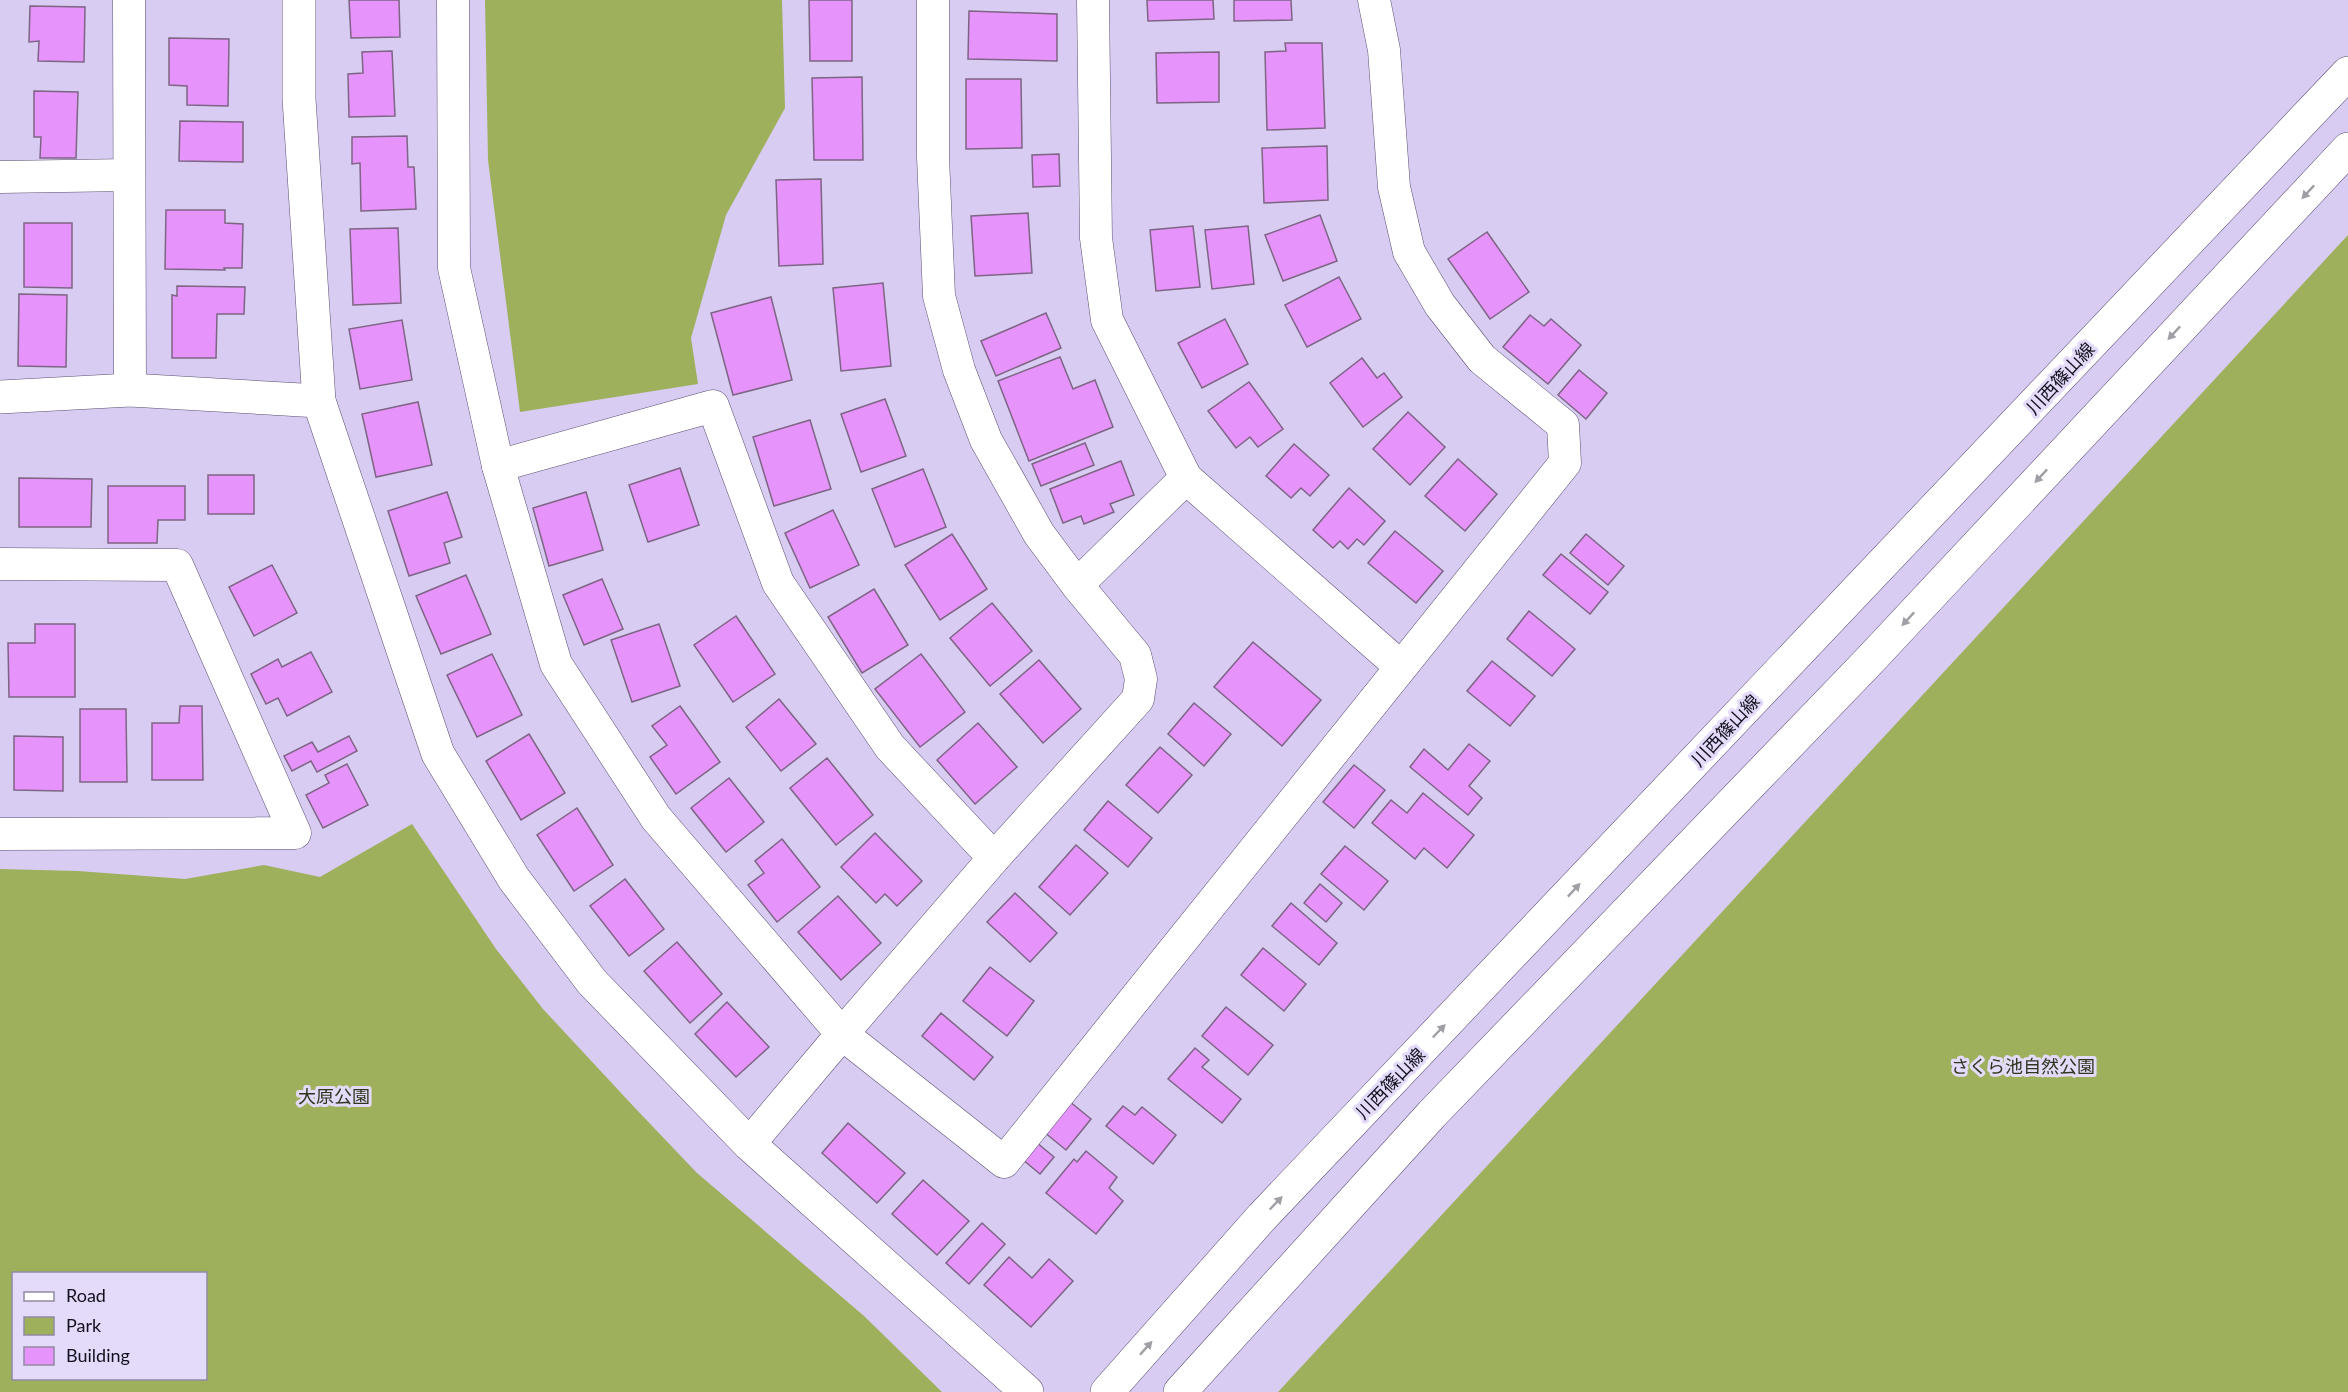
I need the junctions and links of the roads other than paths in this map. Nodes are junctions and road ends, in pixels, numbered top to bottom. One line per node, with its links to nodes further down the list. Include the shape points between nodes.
1 (129, 0): 9 (street)
2 (299, 0): 13 (main road, via 299,99)
3 (453, 0): 14 (street, via 454,268)
4 (933, 0): 17 (street, via 933,157 939,296 959,370 986,440 1039,534)
5 (1093, 0): 15 (street, via 1096,238 1107,320)
6 (1374, 0): 18 (street, via 1384,50 1394,187 1409,252 1440,306 1482,359 1563,425 1565,463)
7 (2348, 73): 24 (main road, 川西篠山線, one-way to 7, via 1262,1217)
8 (2348, 149): 25 (main road, one-way to 25, via 1872,659 1432,1114)
9 (129, 175): 10 (street); 11 (street)
10 (0, 177)
11 (130, 390): 12 (main road); 13 (main road)
12 (0, 397)
13 (319, 401): 22 (main road, via 438,754 514,879 592,982)
14 (498, 466): 20 (street, via 713,406 778,583 891,747); 21 (street, via 556,664 656,818)
15 (1186, 478): 17 (street); 18 (street)
16 (0, 564): 19 (street, via 177,566 295,833)
17 (1077, 585): 20 (street, via 1135,655 1141,679 1138,699)
18 (1401, 668): 21 (street, via 1004,1162)
19 (0, 834)
20 (994, 858): 21 (street)
21 (842, 1034): 22 (street)
22 (749, 1144): 23 (main road)
23 (1027, 1392)
24 (1107, 1392)
25 (1180, 1392)

